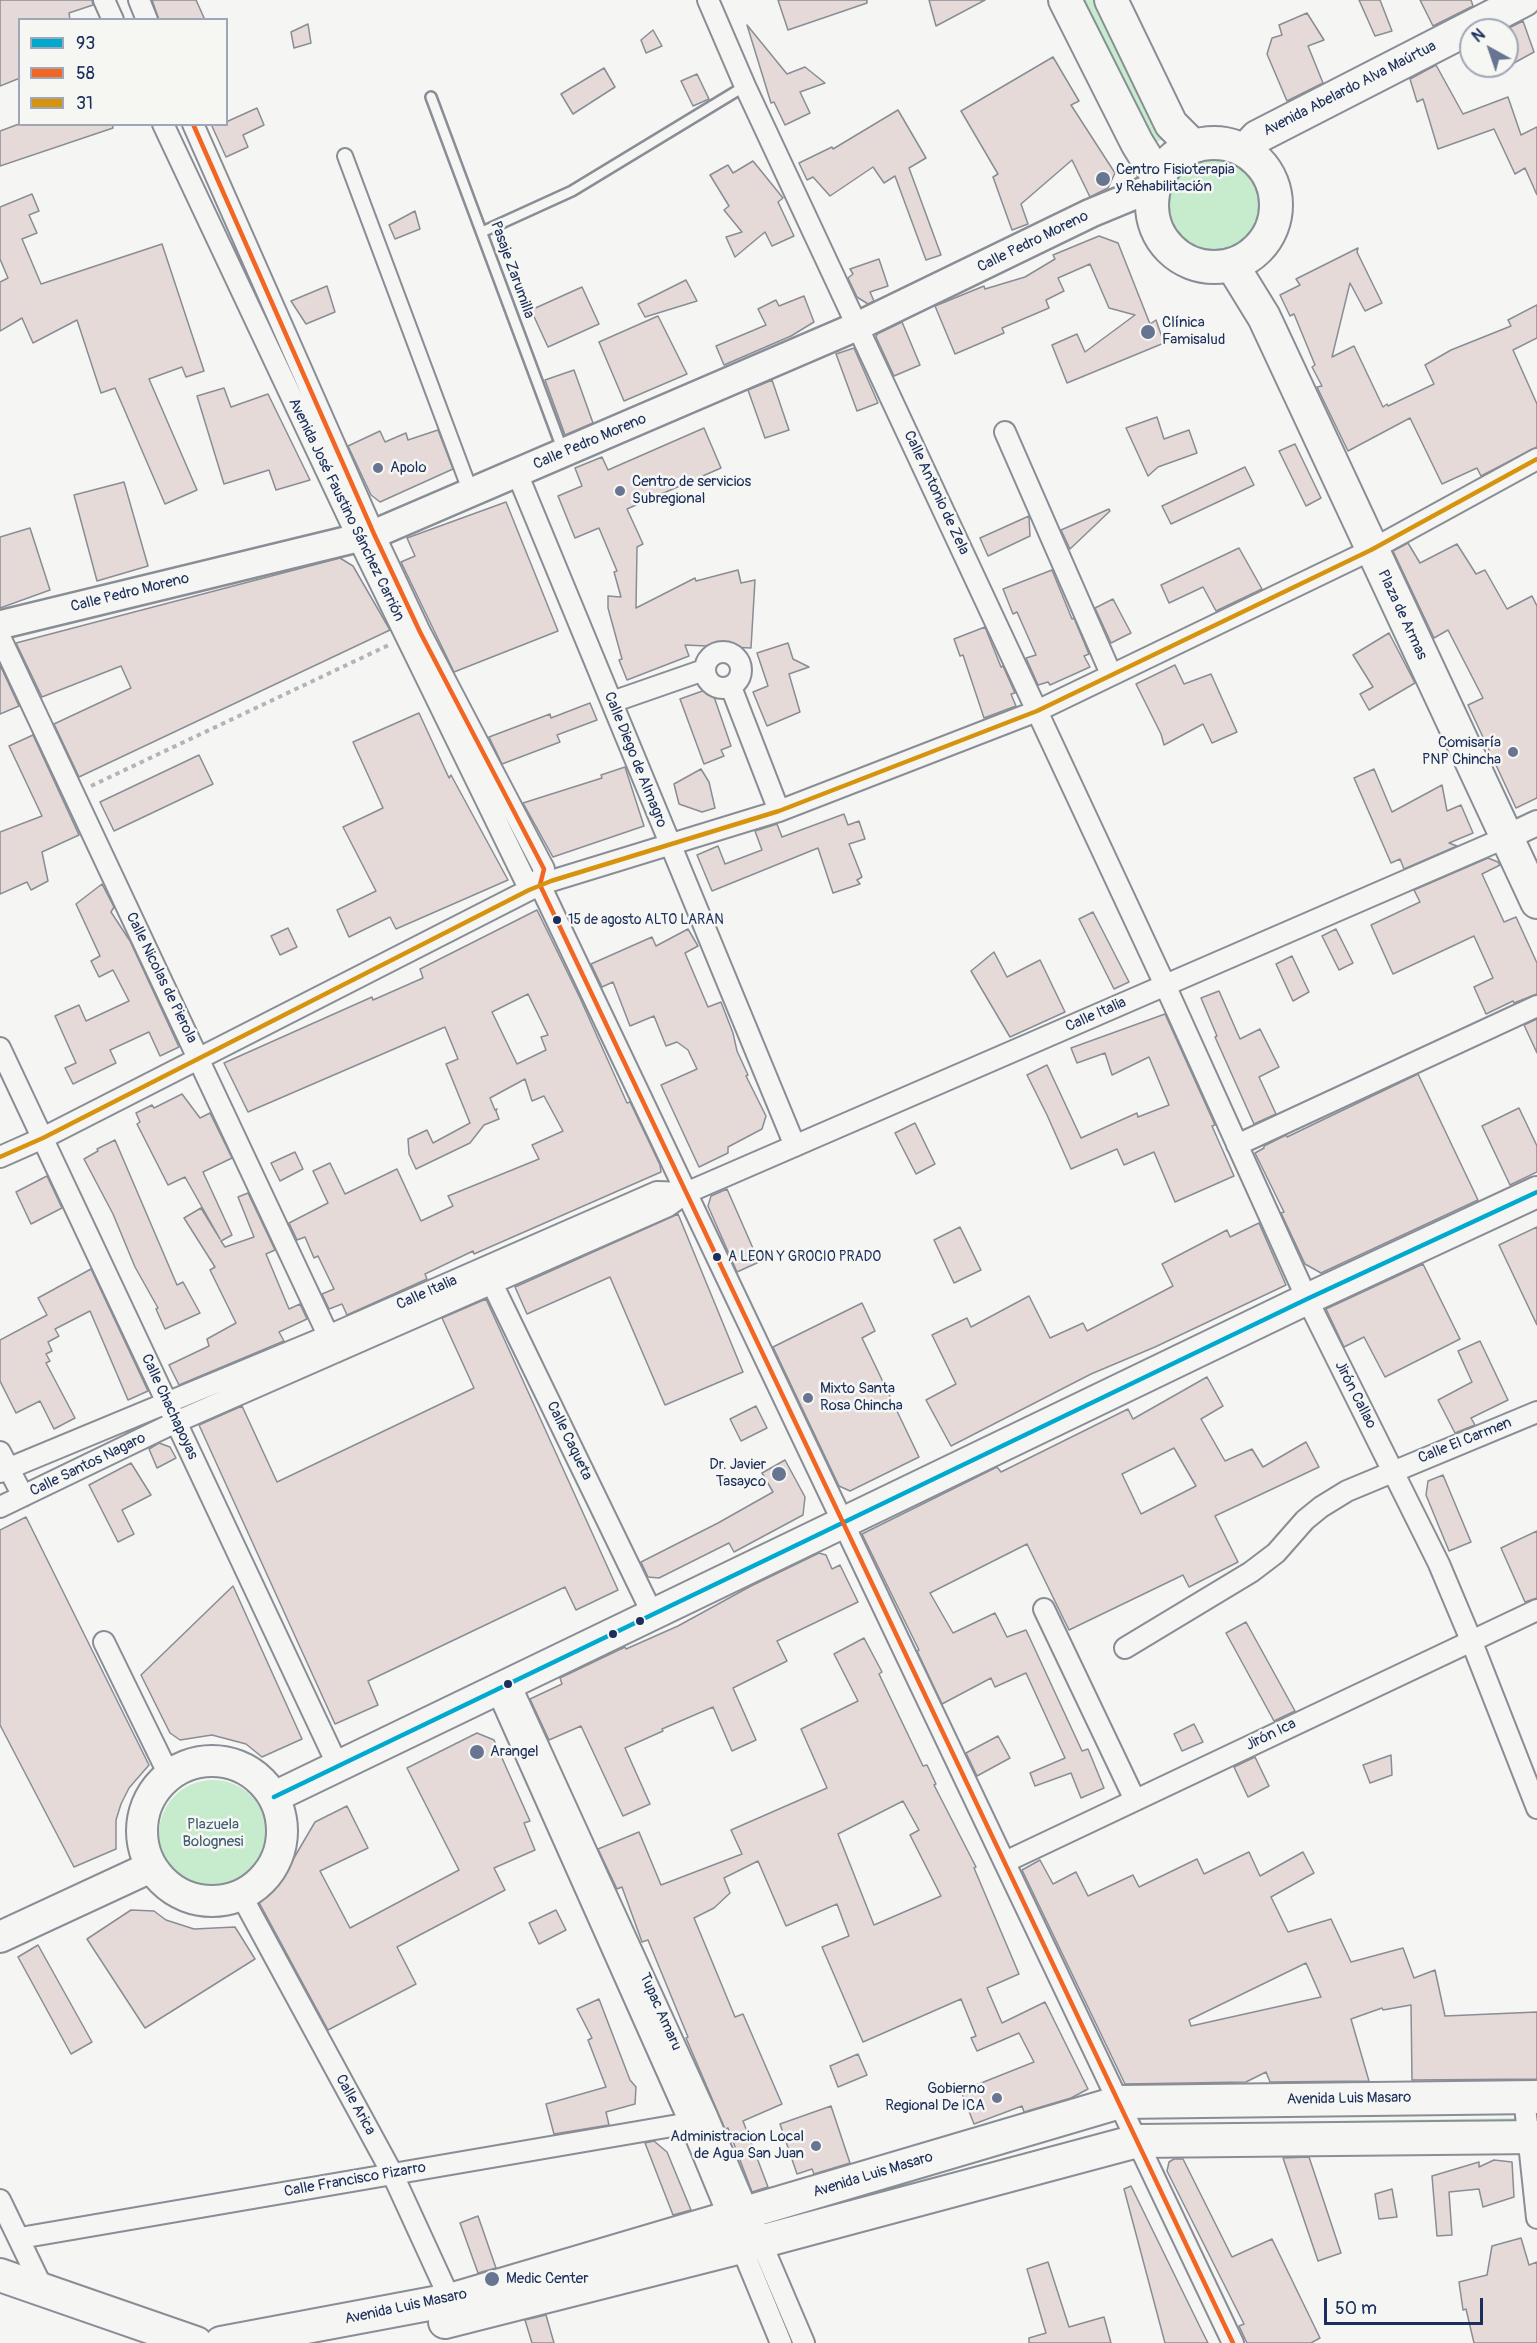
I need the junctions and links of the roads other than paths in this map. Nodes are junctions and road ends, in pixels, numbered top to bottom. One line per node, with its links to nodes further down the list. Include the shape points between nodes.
1 (104, 0): 7 (street)
2 (139, 0): 8 (street)
3 (708, 0): 9 (street, Calle Antonio de Zela)
4 (1065, 0): 16 (highway)
5 (1111, 0): 13 (highway, via 1171,124)
6 (1524, 0): 14 (highway, Avenida Abelardo Alva Maúrtua, via 1257,137)
7 (112, 18)
8 (146, 18)
9 (745, 86): 17 (lane, via 572,191); 19 (street, Calle Antonio de Zela)
10 (431, 97): 17 (lane, Pasaje Zarumilla)
11 (164, 126): 25 (street, Avenida José Faustino Sánchez Carrión)
12 (194, 126): 25 (street, Avenida José Faustino Sánchez Carrión)
13 (1192, 146): 14 (highway, via 1210,142); 16 (highway, via 1178,153)
14 (1245, 150): 18 (highway, via 1261,163 1272,181 1276,201 1274,222 1251,255)
15 (345, 156): 24 (street)
16 (1156, 182): 18 (highway, via 1151,206 1154,225 1163,242 1177,256 1194,264); 19 (main road, Calle Pedro Moreno)
17 (482, 232): 21 (lane, Pasaje Zarumilla)
18 (1232, 265): 26 (highway, Plaza de Armas, via 1264,317)
19 (858, 326): 21 (main road, Calle Pedro Moreno); 33 (street, Calle Antonio de Zela)
20 (1005, 432): 30 (street)
21 (564, 453): 23 (main road, Calle Pedro Moreno)
22 (1537, 459): 26 (street)
23 (517, 473): 24 (main road, Calle Pedro Moreno); 32 (street, Calle Diego de Almagro)
24 (471, 493): 25 (main road, Calle Pedro Moreno)
25 (366, 536): 27 (main road, Calle Pedro Moreno); 38 (street, Avenida José Faustino Sánchez Carrión, via 544,869); 38 (street, Avenida José Faustino Sánchez Carrión, via 407,636 525,880)
26 (1371, 549): 30 (street); 36 (highway, Plaza de Armas)
27 (0, 625)
28 (0, 637): 43 (street, Calle Nicolas de Pierola)
29 (704, 670): 31 (street, via 705,677 716,688); 31 (street, via 712,655 729,652 740,664 741,673); 32 (street)
30 (1112, 674): 33 (street)
31 (731, 687): 34 (street)
32 (612, 702): 37 (street, Calle Diego de Almagro)
33 (1037, 711): 34 (street); 40 (street, Calle Antonio de Zela)
34 (779, 811): 37 (street)
35 (1537, 823): 36 (street)
36 (1507, 837): 39 (highway, Plaza de Armas); 40 (street, Calle Italia)
37 (670, 845): 38 (street); 46 (street, Calle Diego de Almagro)
38 (540, 885): 43 (street); 49 (street, Avenida José Faustino Sánchez Carrión)
39 (1537, 902)
40 (1165, 985): 45 (street, Jirón Callao); 46 (street, Calle Italia)
41 (1537, 1006): 45 (street)
42 (0, 1048): 44 (street, Calle Chachapoyas)
43 (200, 1059): 44 (street); 52 (street, Calle Nicolas de Pierola)
44 (43, 1138): 47 (street); 53 (street, Calle Chachapoyas)
45 (1237, 1145): 51 (street, Jirón Callao)
46 (795, 1146): 49 (street, Calle Italia)
47 (0, 1157)
48 (1537, 1192): 51 (main road)
49 (686, 1193): 50 (street, Calle Italia, via 668,1206); 60 (street, Avenida José Faustino Sánchez Carrión)
50 (488, 1275): 52 (street, Calle Italia); 63 (street, Calle Caqueta)
51 (1306, 1299): 57 (street, Jirón Callao); 60 (main road)
52 (332, 1344): 53 (street, Calle Italia); 55 (street, Calle Italia)
53 (167, 1401): 55 (street, Calle Chachapoyas); 56 (street, Calle Santos Nagaro)
54 (1537, 1412): 57 (street, Calle El Carmen)
55 (176, 1422): 58 (street, Calle Santos Nagaro); 68 (street, Calle Chachapoyas)
56 (3, 1464): 58 (street)
57 (1393, 1470): 64 (street, Jirón Callao); 66 (street, Calle El Carmen, via 1321,1507 1276,1553 1251,1572)
58 (23, 1496): 59 (street, Calle Santos Nagaro)
59 (0, 1507)
60 (842, 1523): 63 (main road); 73 (street, Avenida José Faustino Sánchez Carrión)
61 (1044, 1609): 71 (street)
62 (1537, 1610): 64 (street, Jirón Ica)
63 (653, 1615): 67 (main road)
64 (1471, 1640): 71 (street, Jirón Ica); 72 (street, Jirón Callao)
65 (104, 1642): 69 (street)
66 (1125, 1648)
67 (504, 1687): 68 (main road); 79 (street, Tupac Amaru)
68 (338, 1766): 70 (main road)
69 (169, 1775): 70 (main road, via 206,1760 226,1761 246,1768 262,1780); 74 (main road, via 154,1790 141,1828 143,1848)
70 (274, 1797): 75 (main road, via 282,1819 282,1842 274,1864 260,1882)
71 (1135, 1800): 73 (street, Jirón Ica)
72 (1537, 1803)
73 (1005, 1862): 78 (street, Avenida José Faustino Sánchez Carrión)
74 (151, 1867): 75 (main road, via 164,1883 200,1900 221,1901); 76 (main road)
75 (240, 1895): 82 (street, Calle Arica)
76 (0, 1937)
77 (1531, 2097): 78 (highway, Avenida Luis Masaro); 80 (street)
78 (1120, 2102): 81 (street, Avenida José Faustino Sánchez Carrión); 84 (highway, Avenida Luis Masaro)
79 (698, 2120): 82 (street, Calle Francisco Pizarro); 84 (street, Tupac Amaru)
80 (1533, 2137): 81 (highway, Avenida Luis Masaro); 85 (street)
81 (1137, 2141): 87 (highway, Avenida Luis Masaro); 96 (street, Avenida José Faustino Sánchez Carrión)
82 (392, 2173): 86 (street, Calle Francisco Pizarro); 90 (street, Calle Arica)
83 (0, 2200): 86 (street)
84 (738, 2216): 87 (street, Tupac Amaru); 90 (highway, Avenida Luis Masaro)
85 (1537, 2218)
86 (20, 2238): 89 (street)
87 (750, 2244): 90 (highway, Avenida Luis Masaro); 94 (street, Tupac Amaru); 95 (street, Tupac Amaru)
88 (0, 2275): 89 (highway)
89 (43, 2289): 91 (highway)
90 (455, 2310): 92 (highway, Avenida Luis Masaro); 93 (highway, Avenida Luis Masaro)
91 (196, 2343)
92 (221, 2343)
93 (323, 2343)
94 (781, 2343)
95 (804, 2343)
96 (1233, 2343)

